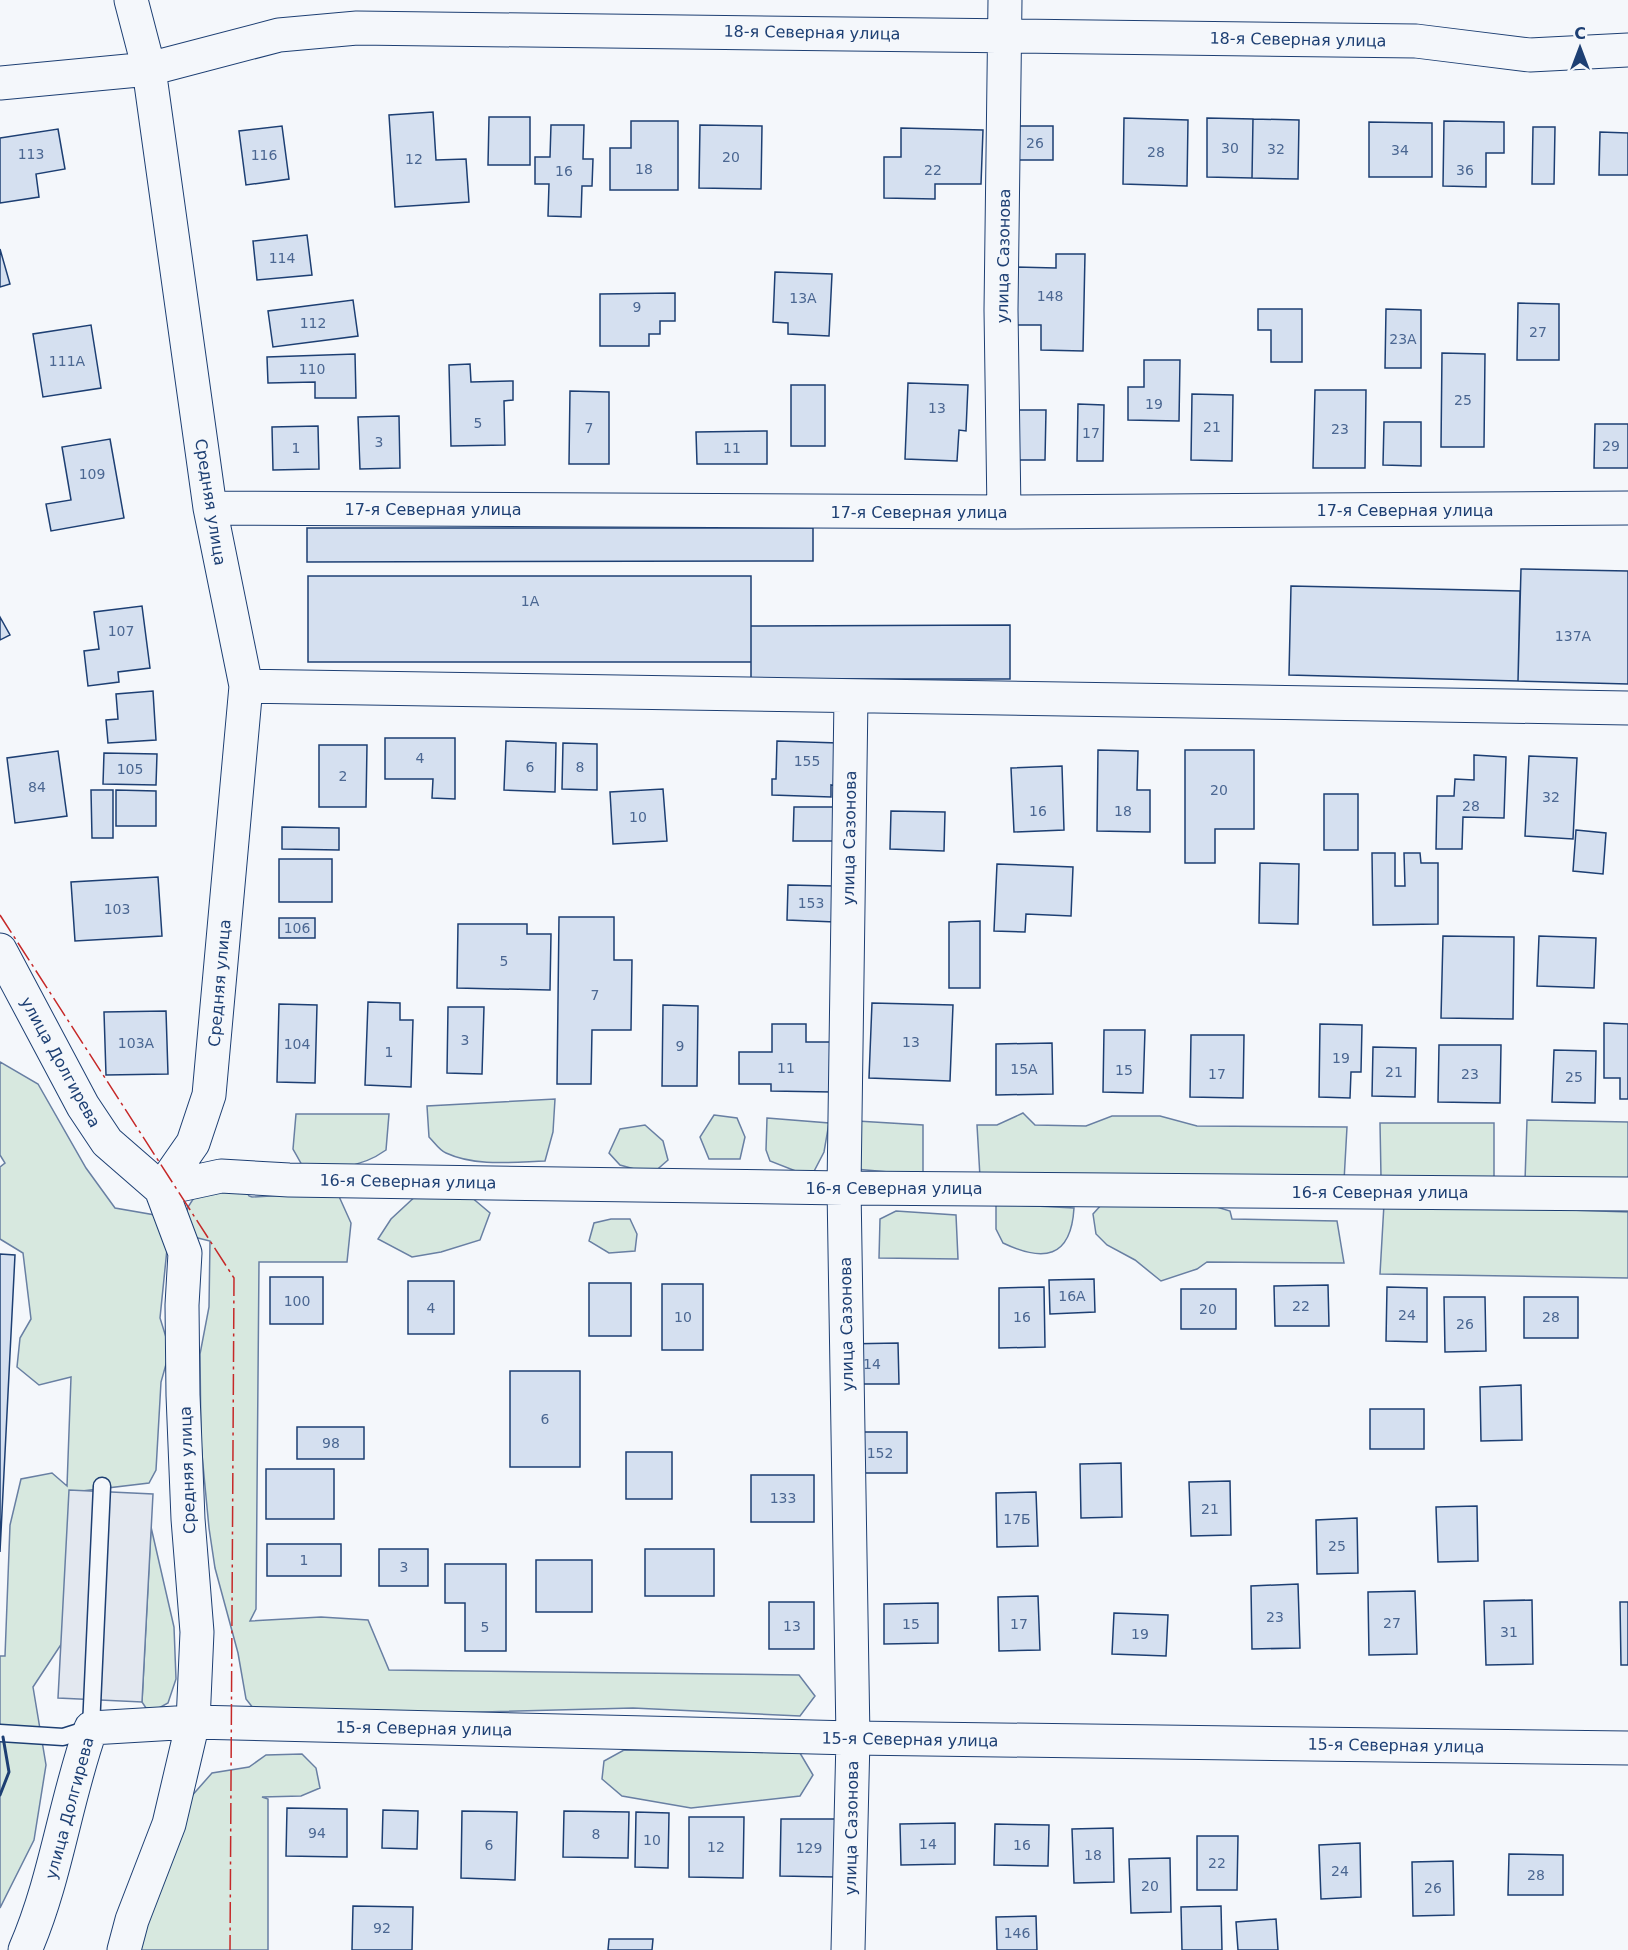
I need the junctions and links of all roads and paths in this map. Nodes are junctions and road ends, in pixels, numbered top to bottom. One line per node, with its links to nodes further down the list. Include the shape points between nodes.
1 (131, 0): 5 (street, Средняя улица)
2 (1005, 0): 3 (street, улица Сазонова)
3 (1006, 34): 4 (street, 18-я Северная улица, via 1416,41 1530,55); 5 (street, 18-я Северная улица, via 357,28 279,35); 9 (street, улица Сазонова, via 1001,310)
4 (1628, 50)
5 (149, 69): 6 (street, 18-я Северная улица); 7 (street, Средняя улица)
6 (0, 83)
7 (210, 508): 9 (street, 17-я Северная улица); 10 (street, Средняя улица)
8 (1628, 508): 9 (street, 17-я Северная улица)
9 (1004, 512)
10 (246, 686): 11 (street); 15 (street, Средняя улица, via 209,1095 194,1143)
11 (851, 698): 12 (street); 14 (street, улица Сазонова)
12 (1628, 708)
13 (0, 950): 15 (street, улица Долгирева, via 83,1106 107,1142)
14 (844, 1188): 15 (street, 16-я Северная улица, via 221,1176); 16 (street, 16-я Северная улица); 21 (street, улица Сазонова)
15 (161, 1189): 18 (street, Средняя улица, via 185,1253 184,1407 197,1632)
16 (1628, 1194)
17 (102, 1486): 19 (lane)
18 (193, 1722): 19 (street, улица Долгирева); 21 (street, 15-я Северная улица); 24 (street, Средняя улица, via 169,1824)
19 (91, 1728): 20 (lane, via 63,1737); 23 (street, улица Долгирева, via 78,1764 40,1916)
20 (0, 1733)
21 (853, 1738): 22 (street, 15-я Северная улица); 25 (street, улица Сазонова)
22 (1628, 1748)
23 (25, 1950)
24 (124, 1950)
25 (849, 1950)

